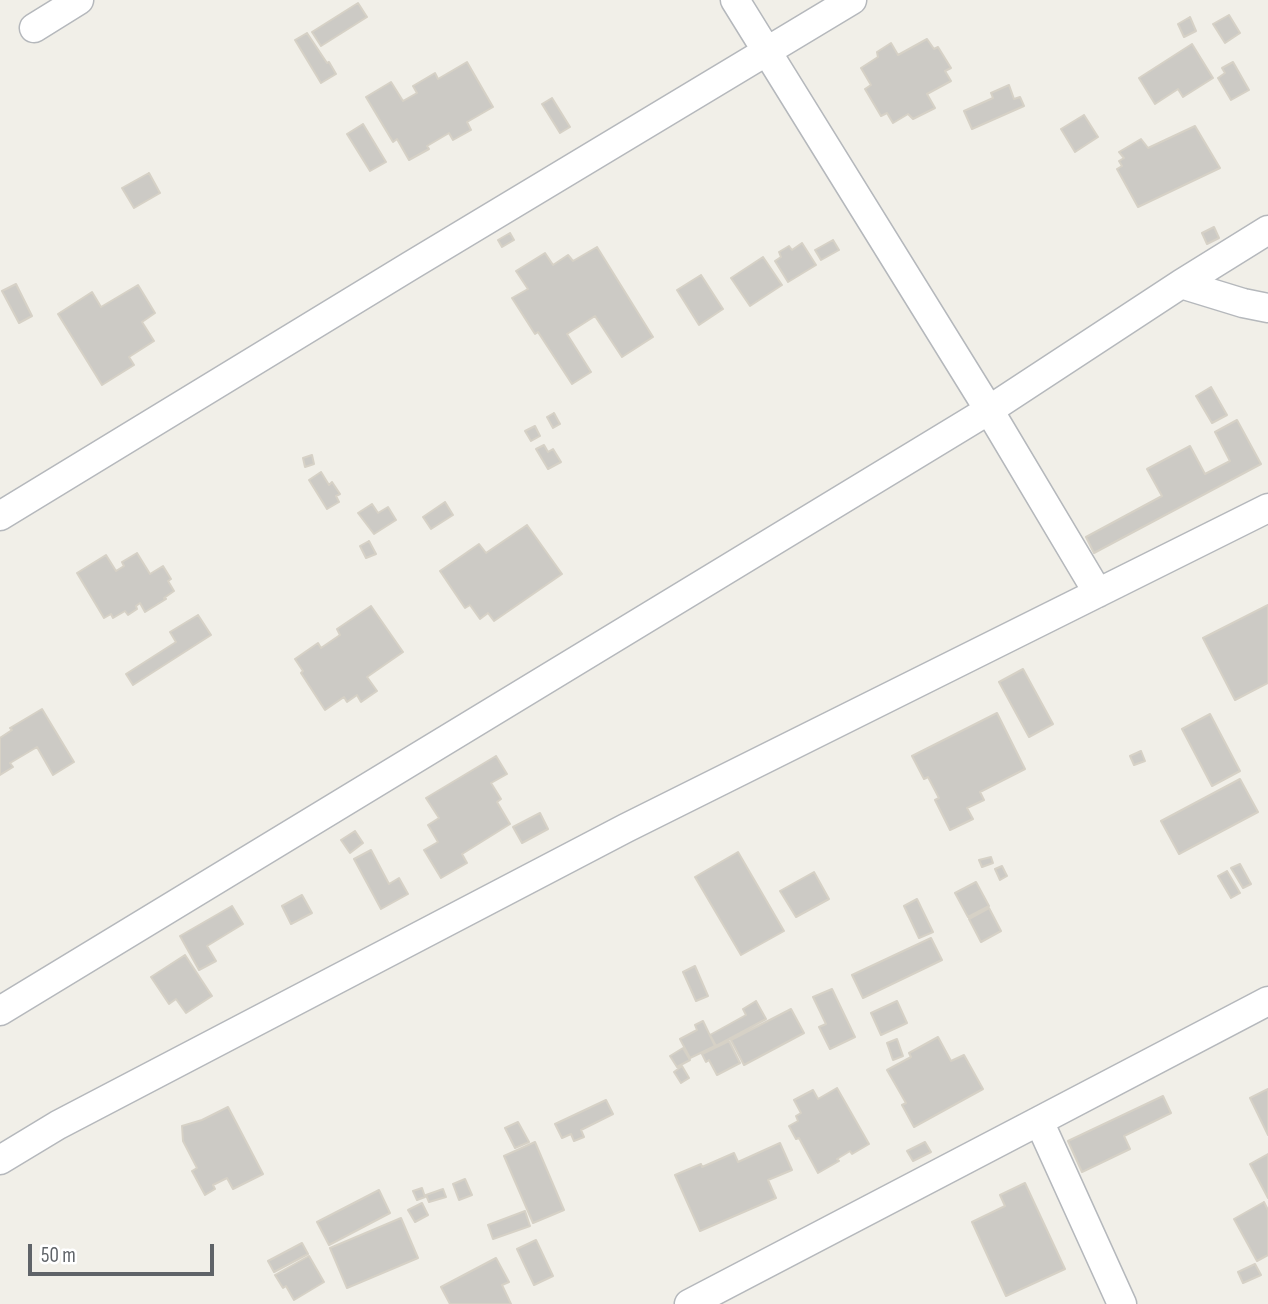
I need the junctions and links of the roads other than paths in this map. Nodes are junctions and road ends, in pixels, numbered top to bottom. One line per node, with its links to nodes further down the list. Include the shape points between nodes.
1 (79, 0): 4 (street)
2 (735, 0): 5 (street)
3 (852, 0): 5 (street)
4 (34, 28)
5 (767, 51): 9 (street); 11 (street)
6 (1268, 230): 7 (street)
7 (1181, 284): 8 (street); 9 (street)
8 (1268, 308)
9 (989, 410): 12 (street); 14 (street)
10 (1268, 508): 12 (street)
11 (0, 516)
12 (1098, 593): 16 (street, via 626,828 58,1125)
13 (1268, 1000): 15 (street)
14 (0, 1011)
15 (1039, 1121): 17 (street); 18 (street)
16 (0, 1160)
17 (689, 1304)
18 (1122, 1304)

